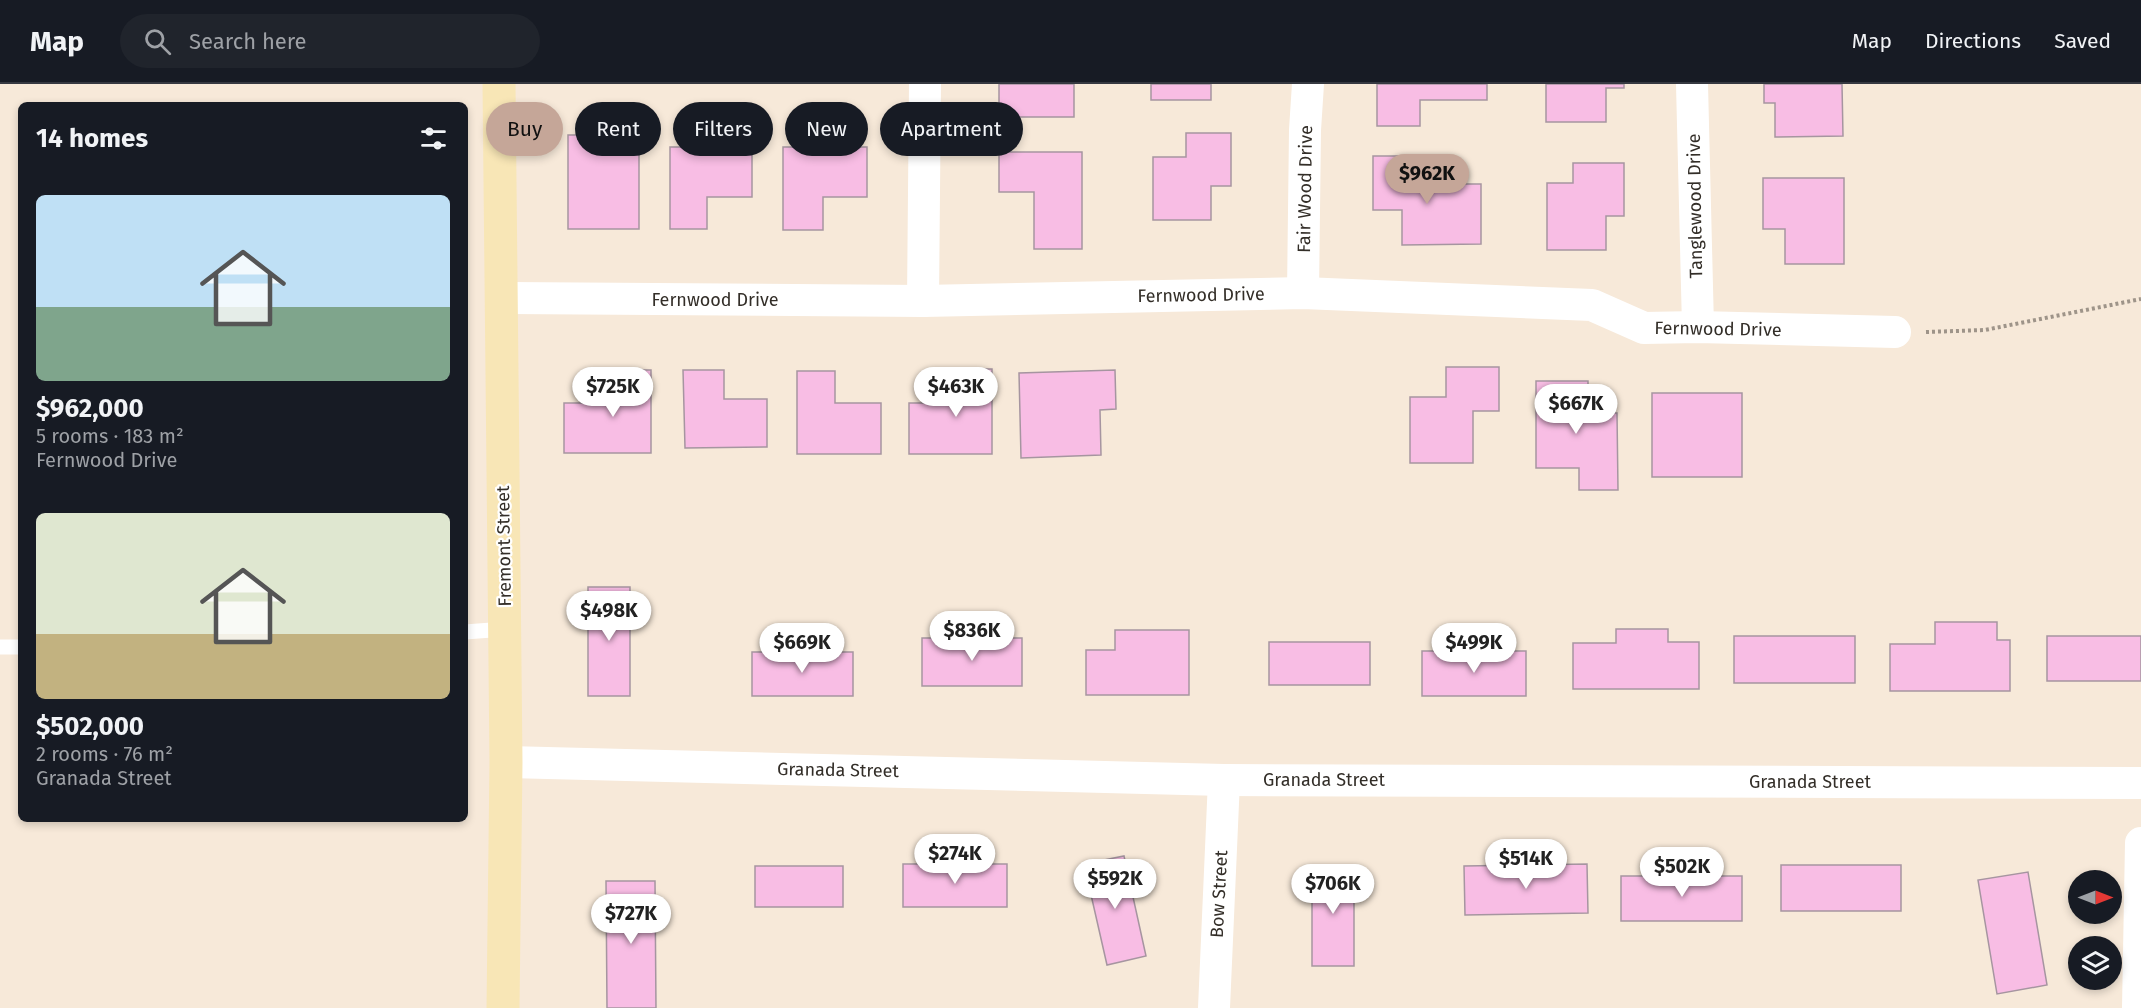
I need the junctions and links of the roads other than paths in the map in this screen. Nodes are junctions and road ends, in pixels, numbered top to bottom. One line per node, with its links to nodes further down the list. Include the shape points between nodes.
1 (499, 84): 6 (street, Fremont Street)
2 (925, 84): 7 (street)
3 (1308, 84): 5 (street, Fair Wood Drive)
4 (1692, 84): 8 (street, Tanglewood Drive)
5 (1303, 293): 7 (street, Fernwood Drive); 8 (street, Fernwood Drive, via 1592,305 1644,328)
6 (501, 298): 7 (street, Fernwood Drive); 10 (street, Fremont Street)
7 (923, 301)
8 (1698, 327): 9 (street, Fernwood Drive)
9 (1896, 333)
10 (505, 629): 11 (lane); 14 (street, Fremont Street)
11 (468, 632)
12 (0, 647): 13 (lane)
13 (18, 647)
14 (506, 762): 15 (street, Granada Street); 18 (street, Fremont Street)
15 (1224, 780): 16 (street, Granada Street); 19 (street, Bow Street)
16 (2141, 783)
17 (2141, 843): 20 (street)
18 (503, 1008)
19 (1214, 1008)
20 (2138, 1008)

